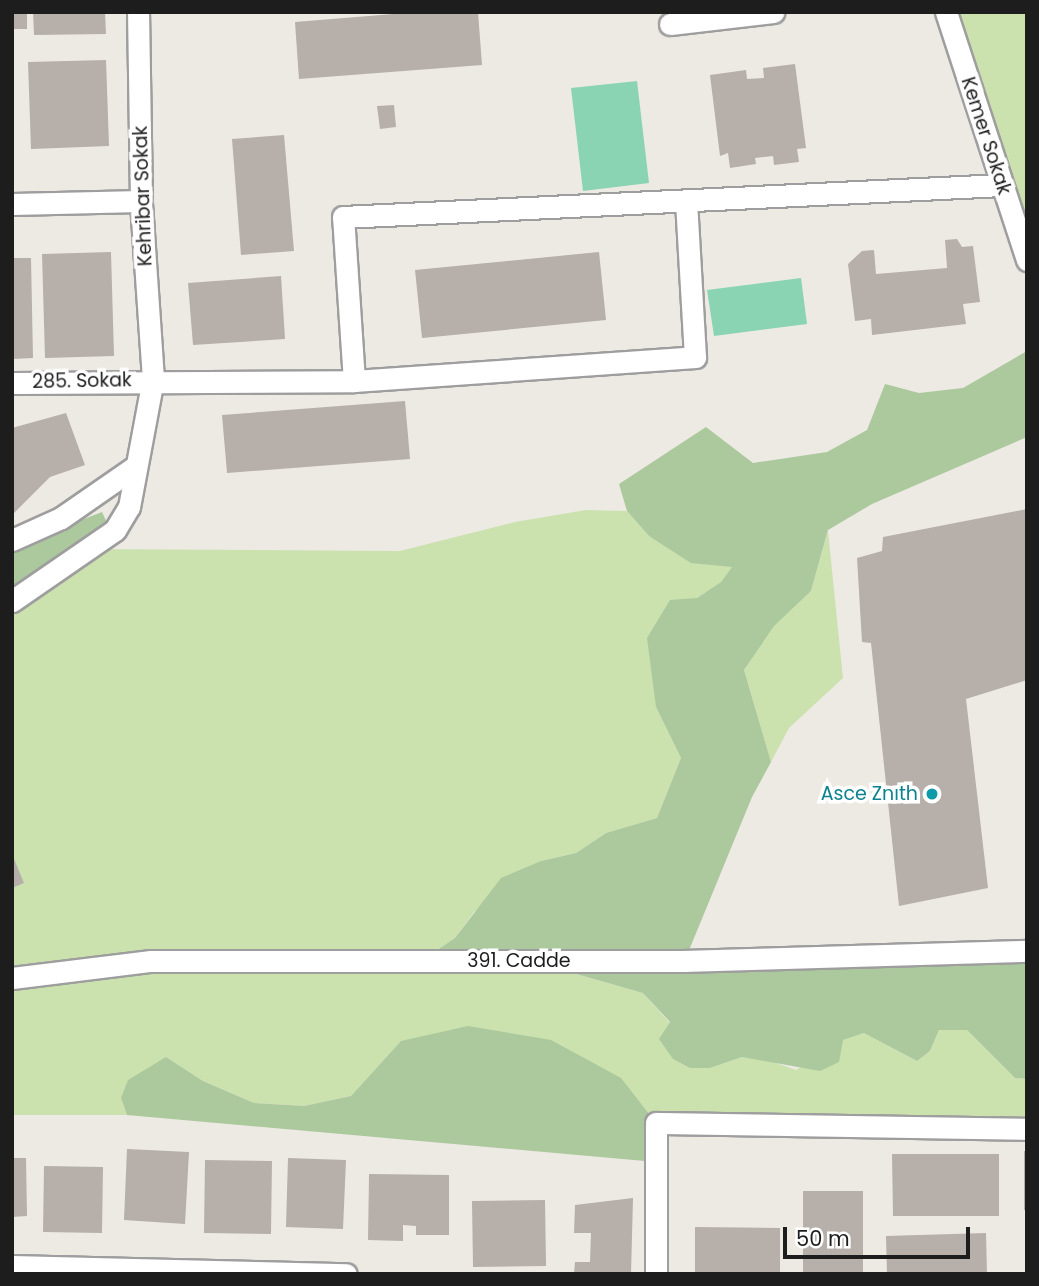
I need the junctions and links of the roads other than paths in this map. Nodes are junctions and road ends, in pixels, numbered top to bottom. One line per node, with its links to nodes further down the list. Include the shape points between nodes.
1 (138, 12): 6 (street, Kehribar Sokak)
2 (773, 12): 4 (street)
3 (946, 12): 5 (street, Kemer Sokak)
4 (670, 24)
5 (1001, 185): 7 (street); 9 (street, Kemer Sokak)
6 (141, 201): 8 (street); 10 (street, Kehribar Sokak)
7 (686, 201): 11 (street, 285. Sokak, via 695,357); 11 (street, via 342,217)
8 (12, 204)
9 (1027, 260)
10 (153, 379): 11 (street, 285. Sokak); 12 (street, 285. Sokak); 13 (street, Kehribar Sokak)
11 (354, 381)
12 (12, 383)
13 (136, 466): 14 (street, via 61,518); 15 (street, Kehribar Sokak, via 129,507 115,530)
14 (12, 540)
15 (12, 601)
16 (1027, 951): 17 (street, 391. Cadde, via 685,961 151,961)
17 (12, 978)
18 (1027, 1129): 21 (street, via 656,1123)
19 (12, 1266): 20 (street)
20 (346, 1274)
21 (656, 1274)

